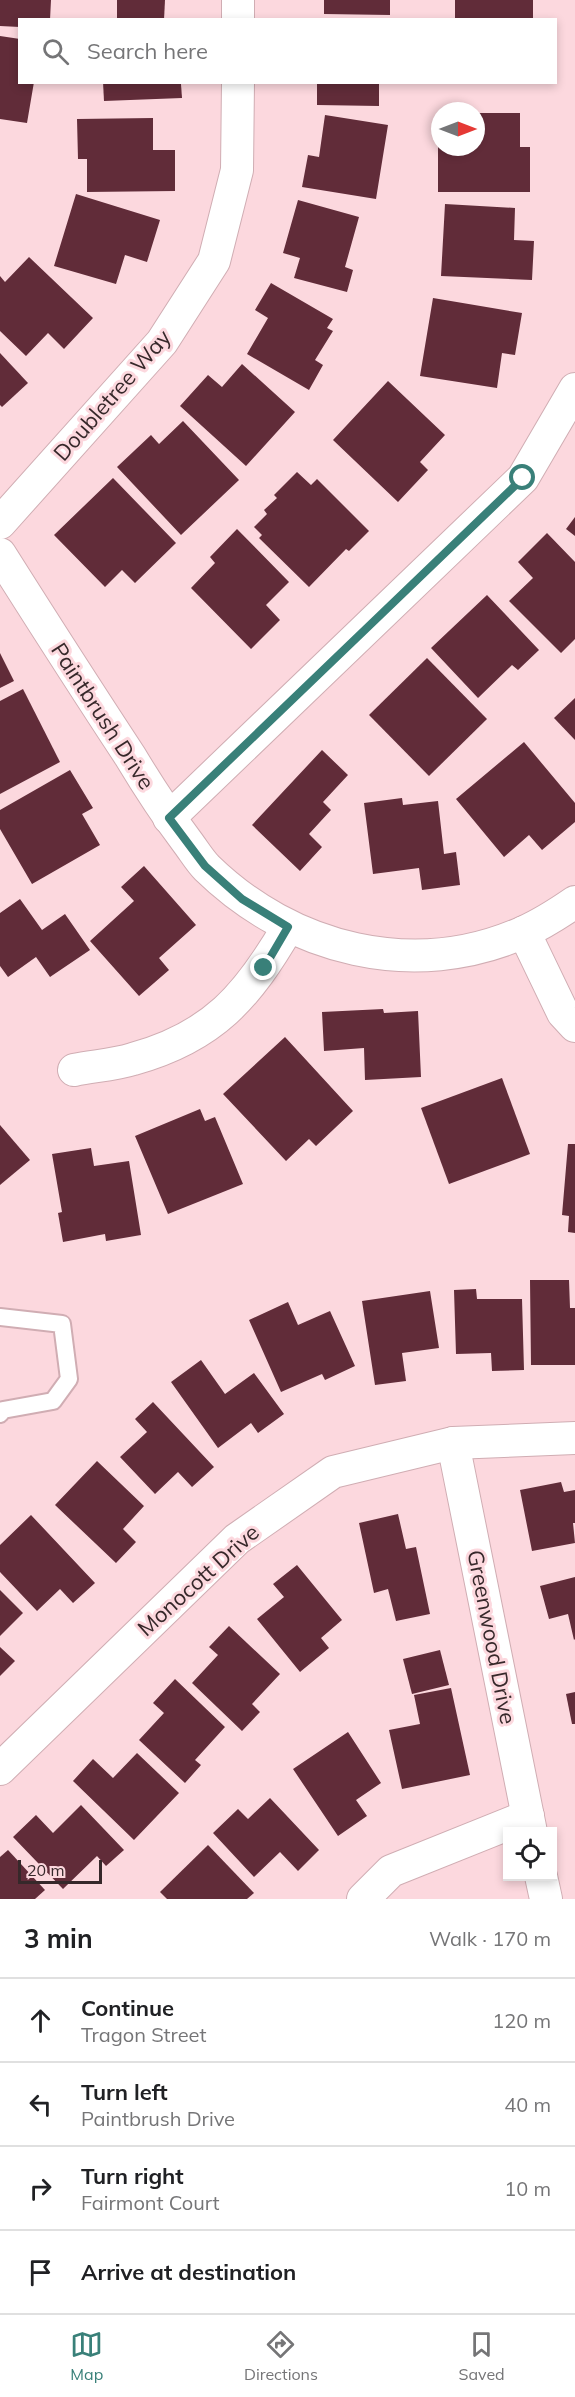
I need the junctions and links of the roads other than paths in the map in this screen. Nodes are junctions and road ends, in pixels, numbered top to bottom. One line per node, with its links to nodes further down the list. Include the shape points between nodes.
1 (238, 0): 2 (street)
2 (238, 18)
3 (237, 84): 5 (street, Doubletree Way, via 237,170 214,261 162,342)
4 (575, 389): 7 (street, via 523,478)
5 (0, 523)
6 (0, 554): 7 (street, Paintbrush Drive)
7 (169, 818): 9 (street, Paintbrush Drive, via 205,866 242,899)
8 (575, 902): 10 (street, Paintbrush Drive)
9 (288, 927): 10 (street, Paintbrush Drive, via 326,943 365,952 421,956 474,949); 12 (street, via 264,968 238,1000 202,1030 166,1049)
10 (524, 932): 11 (street, via 563,1012)
11 (575, 1026)
12 (74, 1070)
13 (0, 1317): 14 (lane, via 62,1324 69,1378 53,1401)
14 (1, 1411)
15 (575, 1438): 16 (street, Monocott Drive)
16 (453, 1443): 17 (street, Monocott Drive, via 333,1472 237,1539); 18 (street, Greenwood Drive)
17 (0, 1769)
18 (530, 1824): 20 (street, via 391,1871)
19 (542, 1881): 21 (street)
20 (363, 1899)
21 (546, 1899)

